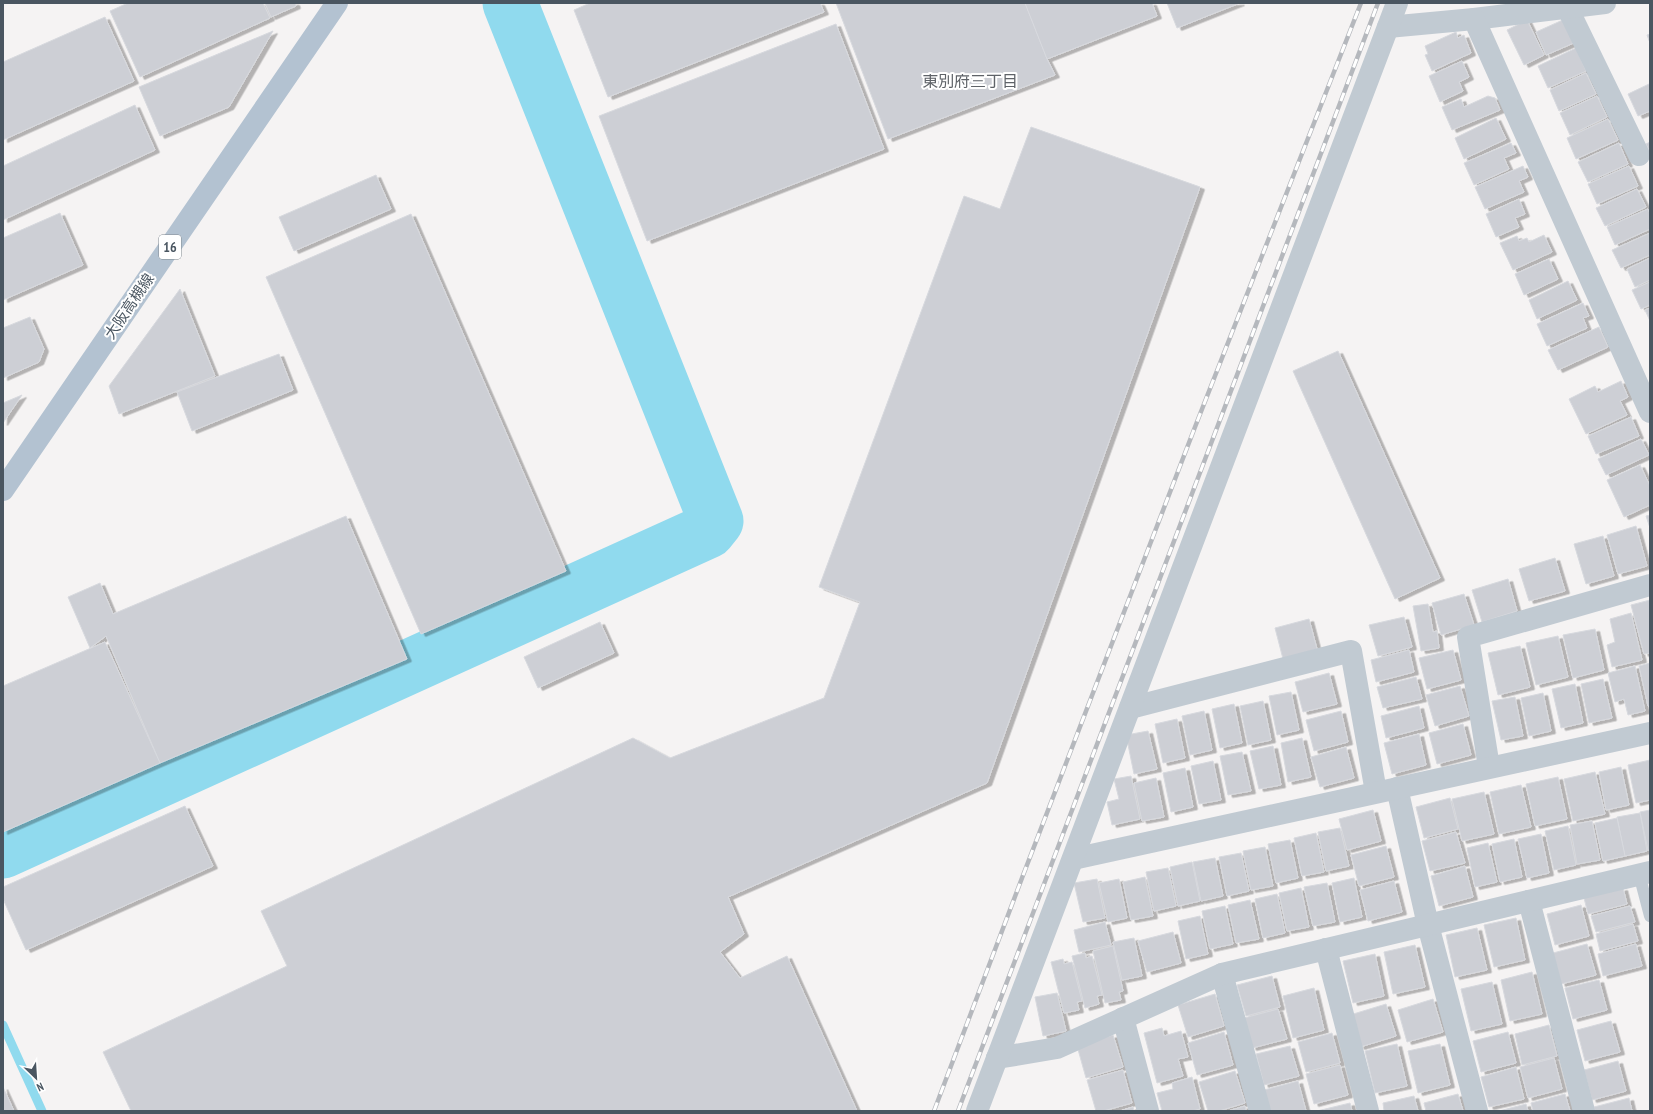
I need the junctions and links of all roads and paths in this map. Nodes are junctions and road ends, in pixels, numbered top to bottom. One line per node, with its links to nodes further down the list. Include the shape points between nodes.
1 (337, 3): 9 (main road, 大阪高槻線 / 16)
2 (1396, 3): 6 (street)
3 (1605, 3): 4 (street)
4 (1567, 7): 5 (street); 7 (street)
5 (1474, 19): 6 (street); 8 (street)
6 (1388, 26): 11 (street)
7 (1639, 155)
8 (1650, 412)
9 (3, 490)
10 (1650, 585): 13 (street, via 1468,637)
11 (1130, 708): 15 (street, via 1351,651); 16 (street)
12 (1650, 733): 13 (street)
13 (1489, 768): 14 (street)
14 (1397, 788): 15 (street); 20 (street)
15 (1376, 792): 16 (street)
16 (1073, 859): 24 (street)
17 (1645, 873): 18 (street); 19 (lane)
18 (1529, 900): 20 (street); 30 (street)
19 (1650, 916)
20 (1428, 925): 21 (street); 29 (street)
21 (1326, 949): 22 (street); 28 (street)
22 (1222, 974): 23 (street); 27 (street)
23 (1123, 1018): 24 (street, via 1057,1048); 26 (street)
24 (997, 1058): 25 (street)
25 (977, 1111)
26 (1148, 1111)
27 (1260, 1111)
28 (1368, 1111)
29 (1477, 1111)
30 (1584, 1111)

